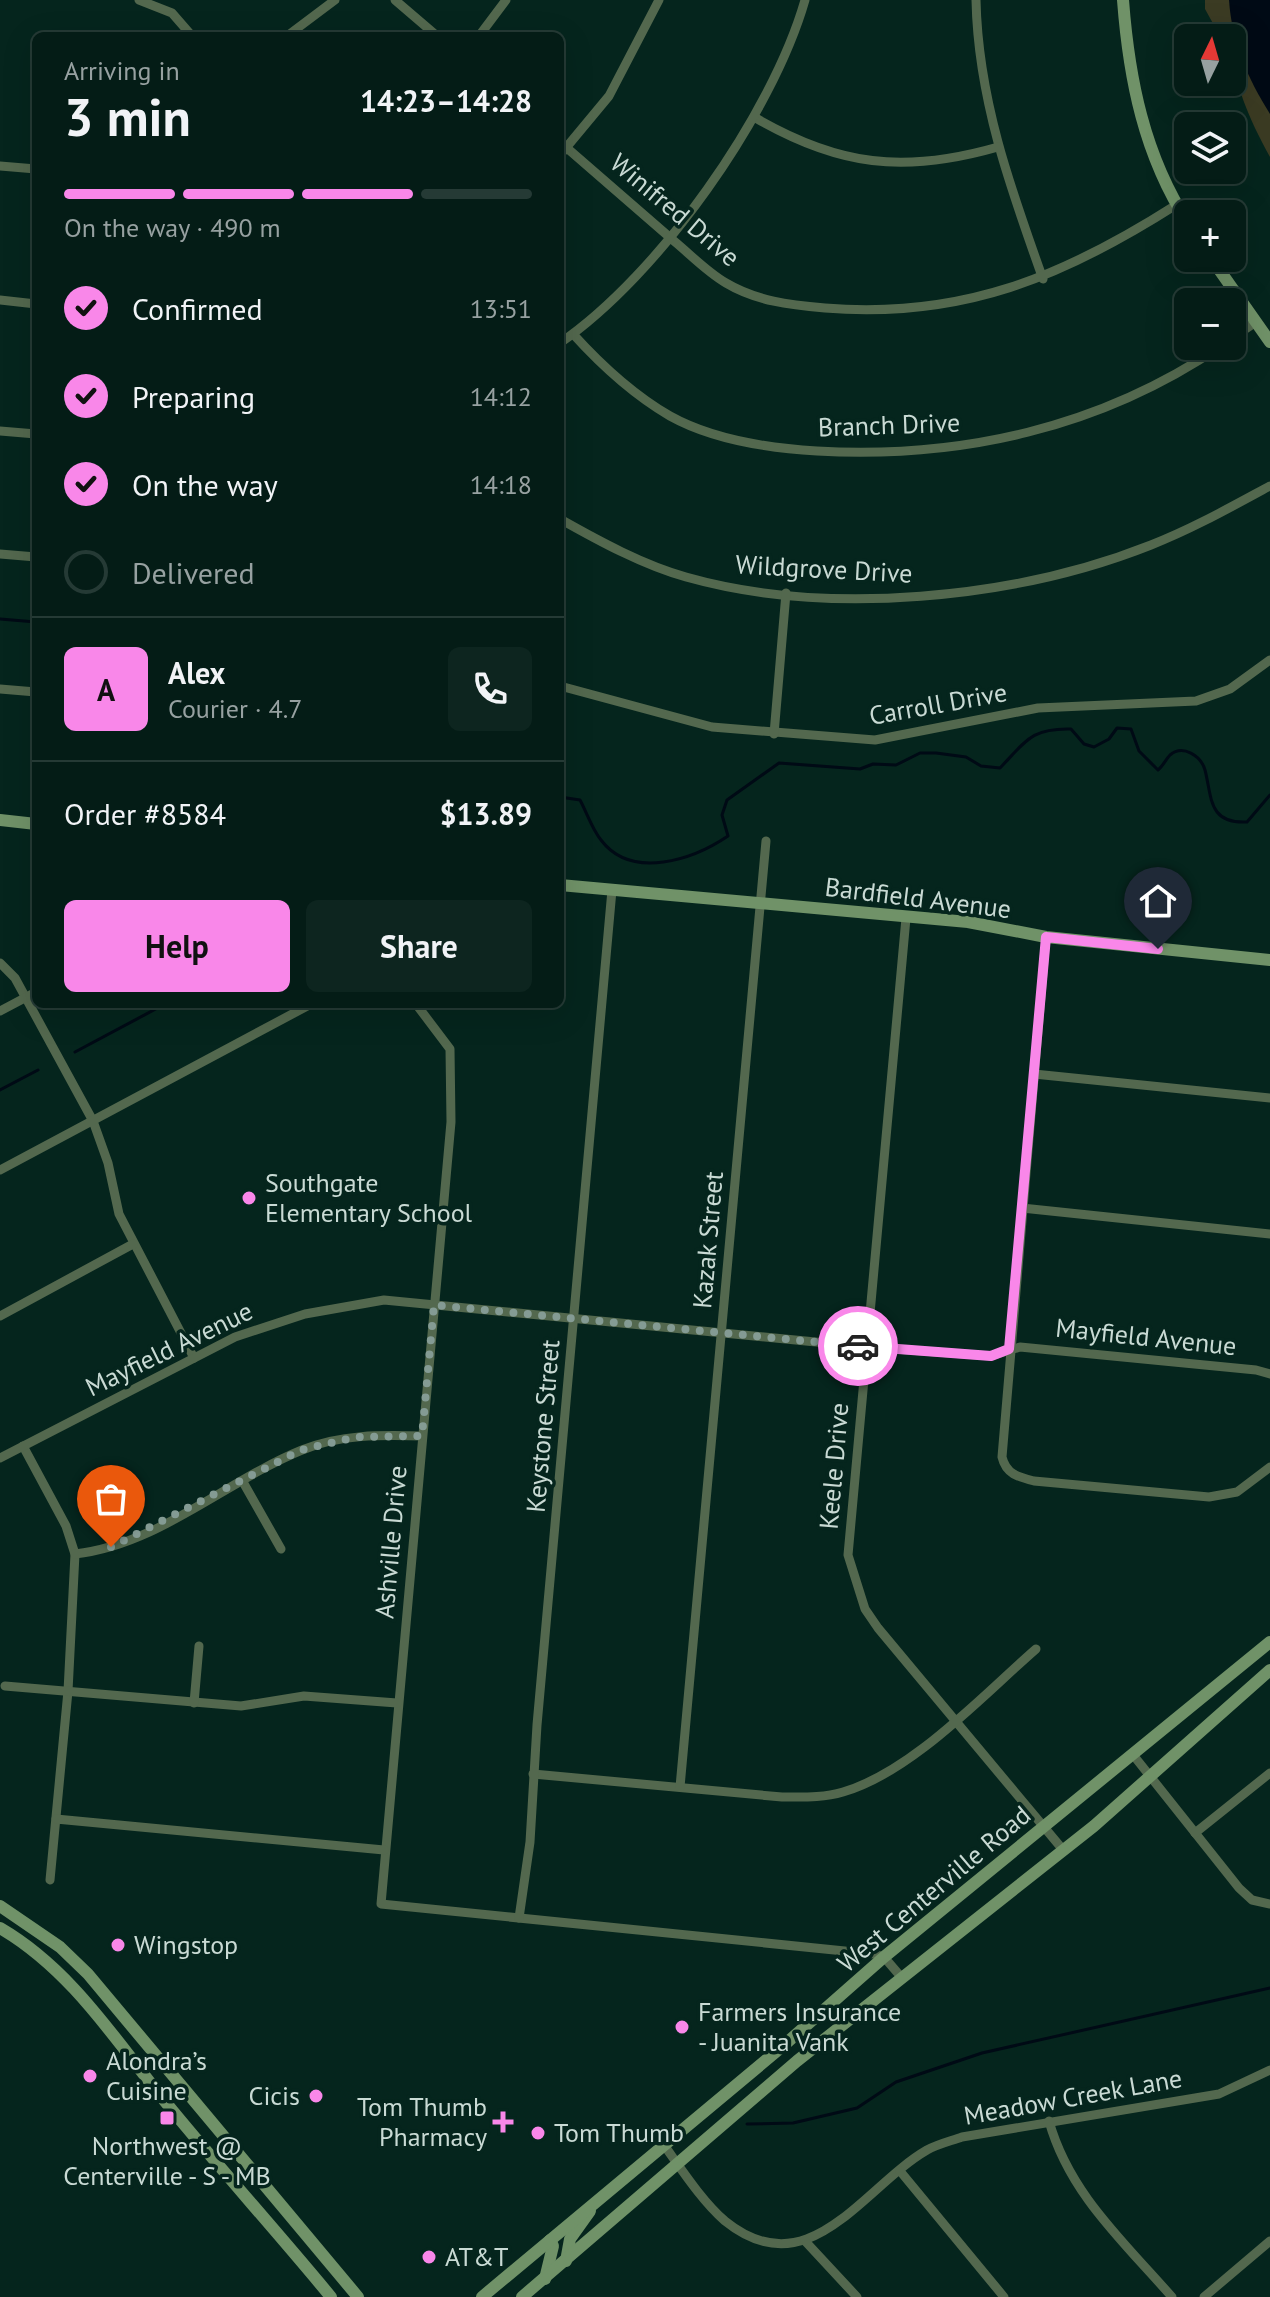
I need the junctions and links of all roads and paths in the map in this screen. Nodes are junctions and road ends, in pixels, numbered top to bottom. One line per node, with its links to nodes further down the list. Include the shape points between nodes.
1 (139, 0): 9 (street, via 172,13)
2 (335, 0): 10 (street)
3 (395, 0): 11 (street)
4 (506, 0): 12 (street)
5 (659, 0): 14 (street, via 609,96)
6 (805, 0): 13 (street)
7 (976, 0): 15 (street, via 983,84)
8 (1123, 0): 19 (main road, via 1129,69 1153,155)
9 (189, 32)
10 (292, 32)
11 (432, 32)
12 (482, 32)
13 (754, 117): 15 (street, via 822,151 885,162 918,163); 21 (street)
14 (564, 146)
15 (998, 147): 23 (street)
16 (564, 150): 21 (street, Winifred Drive)
17 (0, 166): 18 (street)
18 (32, 169)
19 (1174, 201)
20 (1174, 206): 23 (street, Winifred Drive, via 1100,252)
21 (669, 237): 23 (street, Winifred Drive, via 723,282 793,305 874,311 938,306); 28 (street)
22 (1221, 272): 26 (main road)
23 (1043, 279)
24 (0, 300): 25 (street)
25 (32, 304)
26 (1256, 322): 27 (street); 30 (main road)
27 (1246, 329)
28 (573, 334): 29 (street); 31 (street, Branch Drive, via 632,392 703,431 760,445 851,453 959,447 1063,424 1137,394)
29 (564, 340)
30 (1270, 342)
31 (1196, 360)
32 (0, 431): 33 (street)
33 (32, 434)
34 (1270, 486): 38 (street, Wildgrove Drive, via 1150,546 1024,583 927,597)
35 (564, 521): 38 (street, Wildgrove Drive, via 684,576)
36 (0, 554): 37 (street)
37 (32, 557)
38 (786, 593): 43 (street)
39 (1270, 660): 43 (street, Carroll Drive, via 1230,689 1196,701 1038,708 875,740)
40 (564, 687): 43 (street, Carroll Drive, via 669,718)
41 (0, 689): 42 (street)
42 (32, 692)
43 (774, 734)
44 (0, 820): 45 (main road)
45 (32, 824)
46 (766, 841): 49 (street, Kazak Street)
47 (564, 885): 48 (main road, Bardfield Avenue)
48 (612, 890): 49 (main road, Bardfield Avenue); 68 (street, Keystone Street)
49 (760, 903): 50 (main road, Bardfield Avenue); 69 (street, Kazak Street)
50 (906, 918): 51 (main road, Bardfield Avenue, via 968,922); 70 (street, Keele Drive)
51 (1046, 937): 52 (main road, Bardfield Avenue); 59 (street)
52 (1270, 960)
53 (0, 963): 55 (street)
54 (32, 994): 55 (street)
55 (26, 998): 58 (street); 61 (street)
56 (304, 1008): 61 (street)
57 (419, 1008): 66 (street, Ashville Drive, via 450,1049 452,1076)
58 (0, 1011)
59 (1034, 1074): 60 (street); 63 (street)
60 (1270, 1098)
61 (93, 1121): 62 (street); 65 (street, via 119,1214)
62 (0, 1170)
63 (1022, 1208): 64 (street); 71 (street)
64 (1270, 1234)
65 (133, 1244): 67 (street); 72 (street)
66 (434, 1305): 68 (street, Mayfield Avenue); 72 (street, Mayfield Avenue, via 384,1300 337,1306 270,1324); 74 (street, Ashville Drive)
67 (0, 1316)
68 (575, 1319): 69 (street, Mayfield Avenue); 93 (street, Keystone Street)
69 (722, 1333): 70 (street, Mayfield Avenue); 94 (street, Kazak Street)
70 (867, 1347): 71 (street, Mayfield Avenue, via 991,1356); 89 (street, Keele Drive, via 848,1555 865,1609)
71 (1009, 1349): 73 (street, Mayfield Avenue); 77 (street, via 1002,1457 1004,1467 1016,1477 1209,1497 1237,1492)
72 (194, 1358): 75 (street, Mayfield Avenue)
73 (1270, 1374)
74 (422, 1436): 78 (street, via 378,1434 335,1440 301,1450); 88 (street, Ashville Drive)
75 (23, 1446): 76 (street, Mayfield Avenue); 80 (street, via 66,1526)
76 (0, 1458)
77 (1270, 1467)
78 (243, 1482): 79 (street); 80 (street, via 126,1541)
79 (281, 1549)
80 (75, 1554): 86 (street)
81 (1270, 1642): 90 (main road, West Centerville Road)
82 (199, 1646): 87 (street)
83 (1036, 1649): 89 (street)
84 (1270, 1670): 91 (main road, West Centerville Road)
85 (5, 1686): 86 (street)
86 (68, 1691): 87 (street); 95 (street)
87 (194, 1703): 88 (street, via 241,1706 304,1696)
88 (397, 1703): 98 (street, Ashville Drive)
89 (954, 1720): 94 (street, via 878,1777 845,1792 782,1797); 96 (street, Keele Drive)
90 (1134, 1756): 91 (street); 96 (main road, West Centerville Road)
91 (1149, 1773): 97 (street); 99 (main road, West Centerville Road)
92 (1270, 1773): 97 (street)
93 (533, 1774): 94 (street); 103 (street, Keystone Street)
94 (680, 1787)
95 (56, 1819): 98 (street); 100 (street)
96 (1044, 1827): 99 (street, Keele Drive); 105 (main road, West Centerville Road)
97 (1195, 1833): 101 (street, via 1239,1888 1252,1900)
98 (384, 1850): 103 (street, Ashville Drive, via 381,1904)
99 (1064, 1851): 106 (main road, West Centerville Road)
100 (50, 1880)
101 (1270, 1904)
102 (0, 1906): 110 (main road, via 60,1947 88,1974)
103 (519, 1918): 105 (street)
104 (0, 1928): 111 (main road, via 70,1983)
105 (884, 1957): 106 (street); 107 (main road, West Centerville Road)
106 (902, 1978): 108 (main road, West Centerville Road)
107 (783, 2046): 108 (main road); 113 (main road, West Centerville Road)
108 (797, 2061): 114 (main road, West Centerville Road)
109 (1270, 2070): 112 (street, Meadow Creek Lane, via 1219,2094)
110 (173, 2073): 111 (main road); 116 (main road)
111 (157, 2093): 118 (main road)
112 (1049, 2121): 115 (street, Meadow Creek Lane, via 962,2137 928,2149); 130 (street, via 1064,2167 1080,2190)
113 (664, 2145): 114 (street); 117 (main road, West Centerville Road)
114 (678, 2165): 120 (street, via 736,2228 780,2243); 122 (main road, West Centerville Road)
115 (900, 2171): 120 (street, Meadow Creek Lane, via 830,2230); 129 (street)
116 (272, 2195): 118 (main road); 126 (main road)
117 (595, 2201): 119 (main road, West Centerville Road); 122 (main road, via 570,2239)
118 (257, 2206): 125 (main road)
119 (550, 2240): 123 (main road); 127 (main road, West Centerville Road)
120 (805, 2241): 124 (street)
121 (1270, 2241): 131 (street)
122 (566, 2261): 123 (main road, West Centerville Road)
123 (545, 2279): 128 (main road, West Centerville Road)
124 (852, 2295)
125 (331, 2297)
126 (358, 2297)
127 (482, 2297)
128 (522, 2297)
129 (1004, 2297)
130 (1172, 2297)
131 (1204, 2297)

